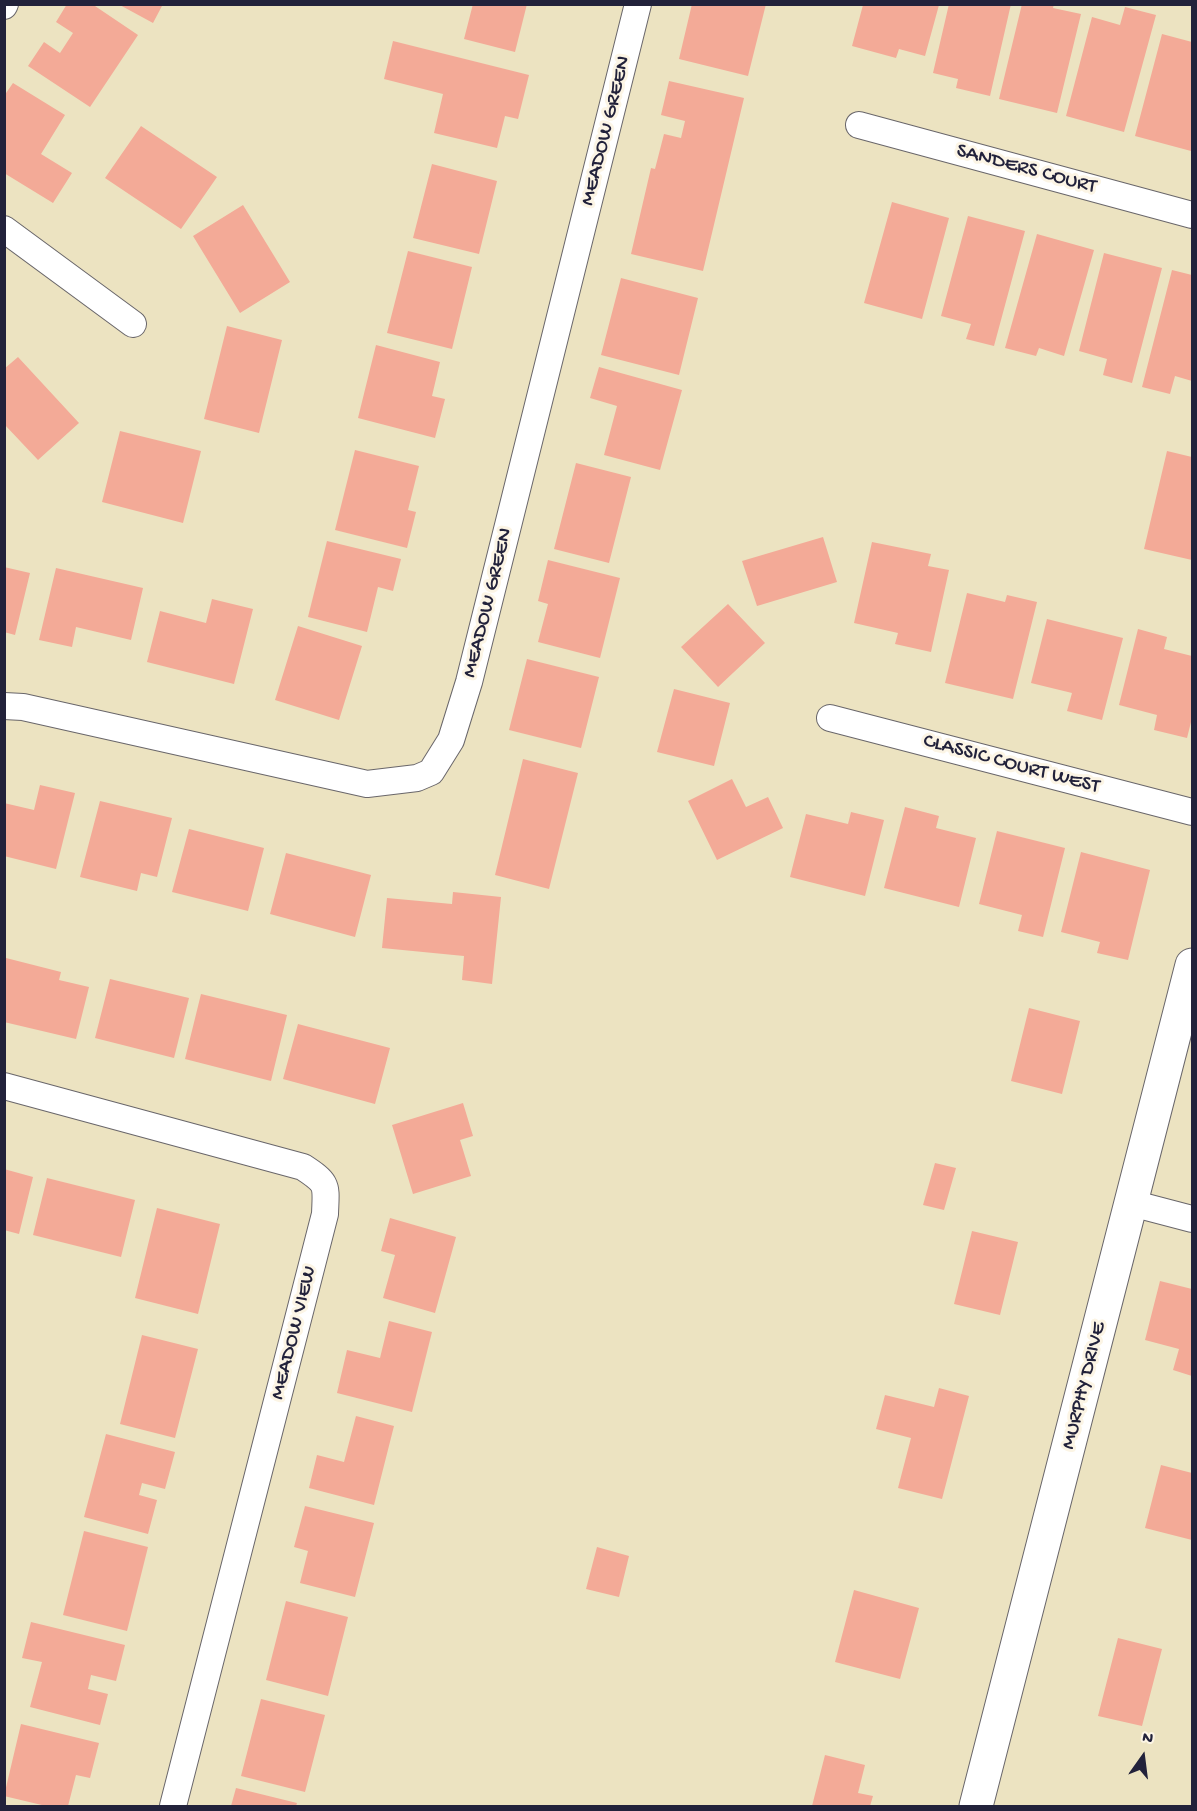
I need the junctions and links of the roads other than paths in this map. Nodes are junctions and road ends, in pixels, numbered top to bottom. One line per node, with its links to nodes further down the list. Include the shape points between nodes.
1 (638, 4): 6 (street, MEADOW GREEN, via 469,682 451,740 431,772 417,778 367,784 23,707)
2 (859, 125): 3 (street, SANDERS COURT)
3 (1192, 215)
4 (4, 229): 5 (street)
5 (133, 324)
6 (4, 706)
7 (830, 718): 8 (street, CLASSIC COURT WEST)
8 (1192, 812)
9 (1192, 965): 11 (main road, MURPHY DRIVE)
10 (4, 1086): 13 (street, MEADOW VIEW, via 303,1167 321,1179 326,1190 326,1214)
11 (1131, 1203): 12 (street); 14 (main road, MURPHY DRIVE)
12 (1192, 1219)
13 (173, 1806)
14 (976, 1806)

